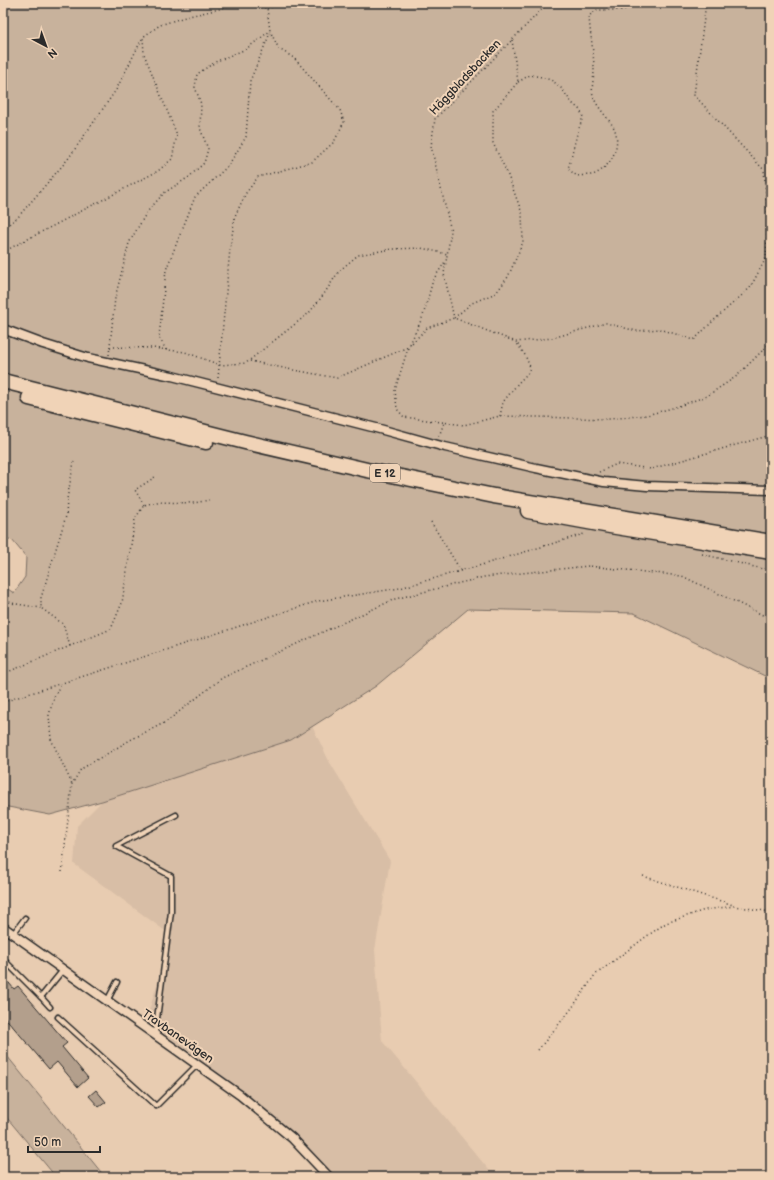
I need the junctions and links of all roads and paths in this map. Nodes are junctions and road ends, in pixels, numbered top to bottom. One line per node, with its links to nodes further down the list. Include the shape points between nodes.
1 (245, 3): 6 (path)
2 (293, 3): 7 (path)
3 (548, 3): 10 (path, Häggbladsbacken)
4 (639, 3): 11 (path, via 623,10 596,10 589,16 594,72 592,93 615,130 616,145 612,159 594,174 577,176 568,169 583,117 580,110 553,81 530,76)
5 (706, 3): 18 (path, via 694,95 764,170 768,216 766,258 750,288 694,340 660,329 636,331 606,323 552,338)
6 (242, 4): 7 (path); 9 (path, via 160,25)
7 (267, 8): 8 (path)
8 (270, 31): 21 (path, via 250,81 246,137 228,166 195,197 166,270 159,337); 21 (path, via 246,49 217,61 197,74 195,88 201,104 200,128 208,150 204,163 189,177 164,193 147,212 129,243 115,298 110,347); 23 (path, via 279,49 294,58 340,110 344,122 334,142 312,162 258,177 246,193 235,216 230,249)
9 (143, 37): 12 (path, via 116,90 68,159 18,217); 13 (path, via 144,54 177,135 172,159 158,171)
10 (512, 40): 11 (path); 14 (path, Häggbladsbacken, via 435,119 431,146 451,231)
11 (518, 82): 16 (path, via 493,111 493,143 522,213 522,242 508,277 496,293 472,303)
12 (3, 229)
13 (3, 252)
14 (447, 254): 15 (path, Häggbladsbacken); 22 (path, via 421,248 392,249 358,255 339,271 309,313)
15 (446, 260): 16 (path, Häggbladsbacken, via 444,274); 20 (path, via 433,280 423,316)
16 (454, 318): 18 (path); 20 (path, via 427,328)
17 (3, 329): 25 (street, via 88,358)
18 (516, 342): 27 (path, via 530,367 528,373 503,402)
19 (771, 342): 27 (path, via 737,376 707,396 647,415 610,419)
20 (408, 347): 22 (path, via 337,378); 28 (path, via 395,390 398,409 404,417)
21 (166, 350): 23 (path, via 185,352)
22 (250, 360): 23 (path, via 246,363)
23 (220, 365): 25 (path)
24 (3, 381): 39 (highway, E 12, via 367,470 494,496)
25 (217, 387): 30 (street)
26 (3, 391): 41 (highway, E 12, via 244,451 432,493)
27 (500, 416): 28 (path, via 464,425)
28 (444, 423): 30 (path)
29 (771, 435): 33 (path, via 651,469 617,464 600,471)
30 (436, 445): 33 (street)
31 (74, 462): 45 (path, via 66,516 41,598)
32 (155, 477): 36 (path, via 135,490)
33 (590, 479): 34 (street, via 647,486)
34 (771, 490)
35 (209, 500): 36 (path)
36 (144, 505): 47 (path, via 135,519 122,604 111,629)
37 (431, 522): 42 (path)
38 (583, 534): 42 (path)
39 (771, 542)
40 (697, 552): 43 (path)
41 (771, 552)
42 (461, 571): 49 (path, via 400,588 318,601)
43 (771, 571)
44 (3, 597): 45 (path, via 11,603)
45 (41, 608): 47 (path, via 63,624)
46 (771, 619): 51 (path, via 682,576 589,566 484,577 395,599 222,678 166,722 81,769)
47 (70, 646): 48 (path)
48 (3, 674)
49 (61, 684): 50 (path); 51 (path, via 49,716 51,739)
50 (3, 702)
51 (72, 784): 53 (path)
52 (176, 815): 67 (lane, via 116,846 171,876 171,912)
53 (62, 872)
54 (643, 876): 55 (path)
55 (734, 906): 56 (path); 68 (path, via 705,910 666,923 647,936 595,975)
56 (771, 912)
57 (25, 918): 59 (lane)
58 (3, 927): 59 (street, Travbanevägen)
59 (13, 934): 61 (street, Travbanevägen)
60 (3, 959): 63 (lane)
61 (63, 970): 63 (lane); 64 (street, Travbanevägen)
62 (117, 982): 64 (lane)
63 (41, 997): 65 (lane)
64 (107, 1000): 67 (street, Travbanevägen)
65 (50, 1007)
66 (58, 1017): 69 (lane, via 156,1106)
67 (155, 1035): 69 (street, Travbanevägen)
68 (538, 1050)
69 (198, 1065): 72 (street, Travbanevägen, via 240,1095 292,1138)
70 (3, 1172): 71 (path)
71 (8, 1177)
72 (329, 1177)

